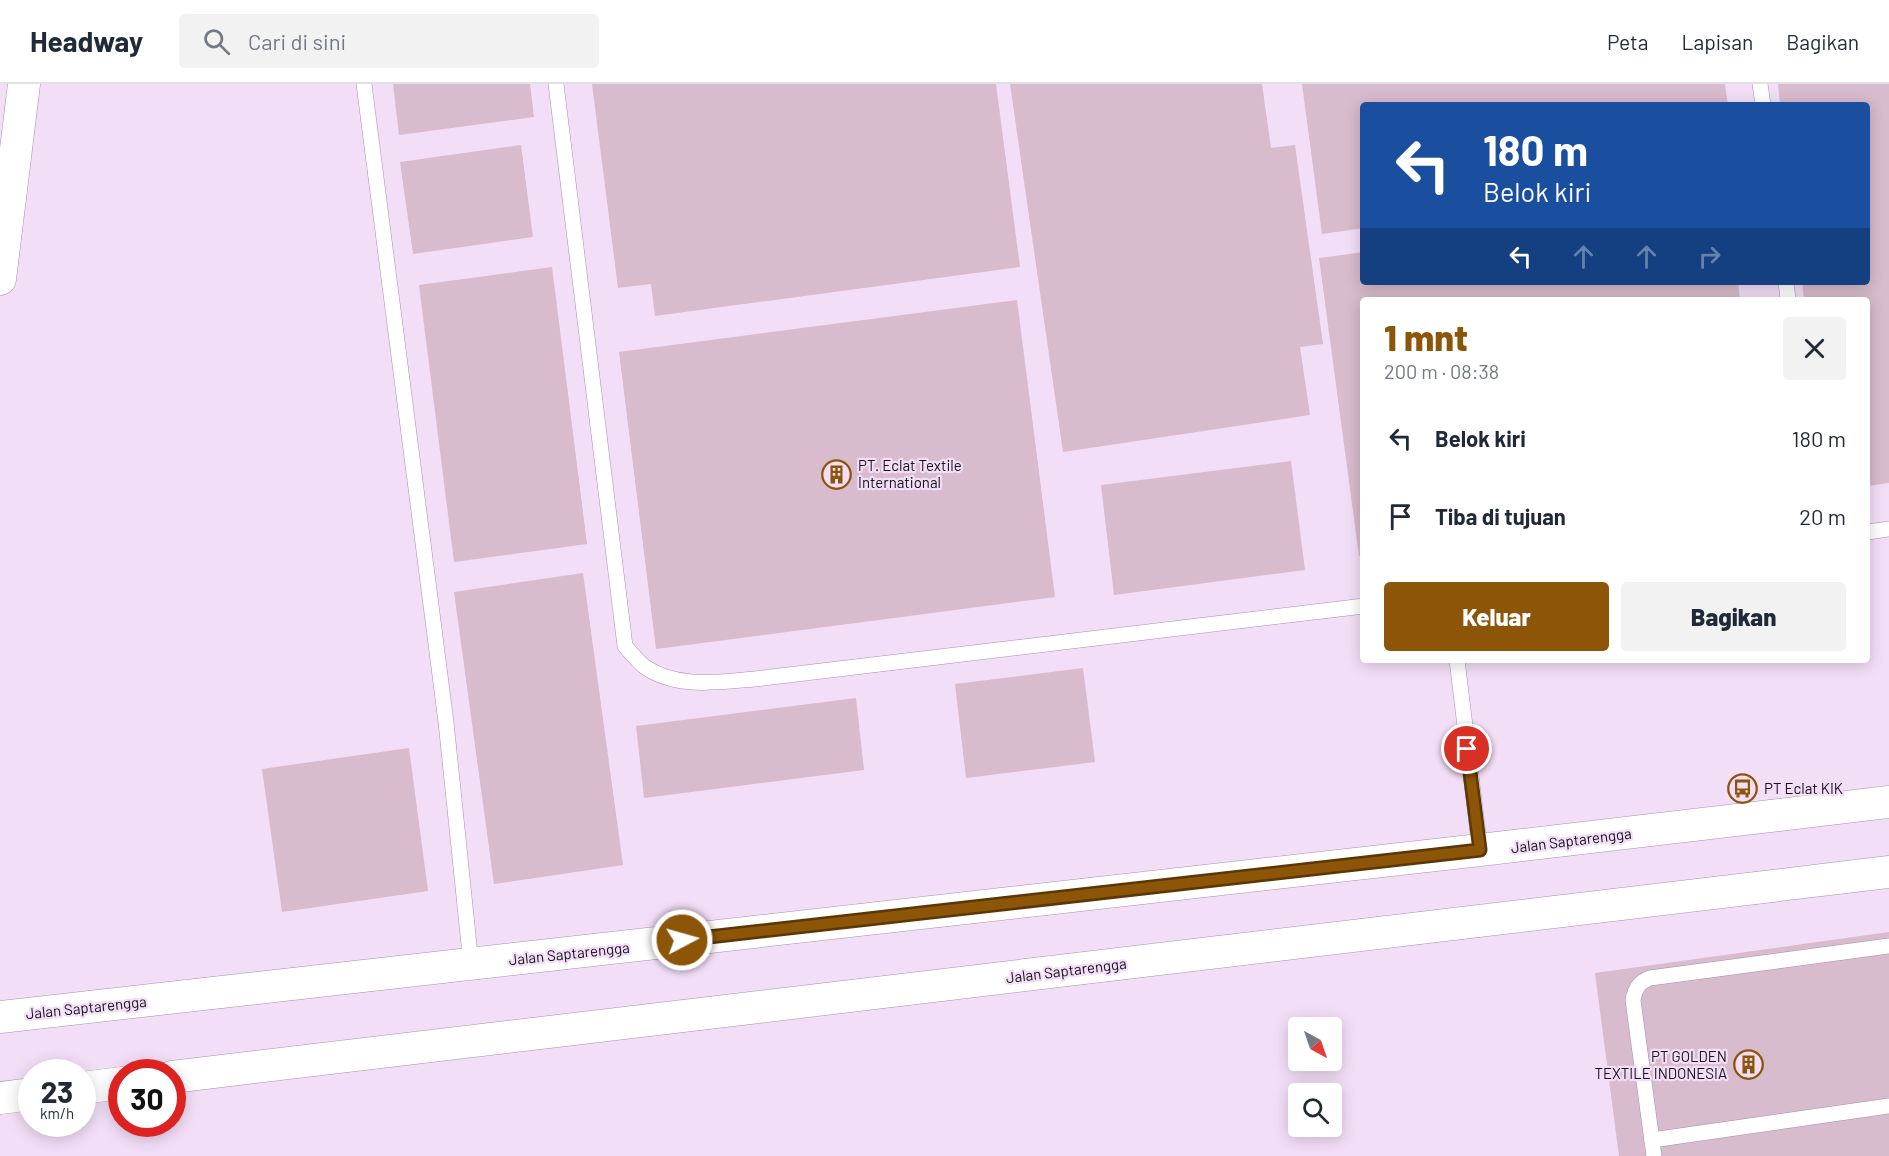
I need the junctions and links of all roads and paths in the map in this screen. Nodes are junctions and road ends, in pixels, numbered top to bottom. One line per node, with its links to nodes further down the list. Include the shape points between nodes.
1 (24, 84): 6 (street)
2 (364, 84): 15 (lane, via 446,723)
3 (556, 84): 9 (lane, via 625,646 644,667 675,680 744,680)
4 (1760, 84): 5 (lane)
5 (1763, 102)
6 (0, 279)
7 (1889, 528): 8 (lane)
8 (1870, 532)
9 (1360, 606)
10 (1457, 663): 12 (lane)
11 (1889, 802): 12 (street, Jalan Saptarengga)
12 (1480, 850): 15 (street, Jalan Saptarengga)
13 (1889, 872): 17 (street, Jalan Saptarengga)
14 (1889, 946): 21 (lane, via 1644,980 1634,1000)
15 (471, 964): 16 (street, Jalan Saptarengga)
16 (0, 1017)
17 (186, 1075)
18 (18, 1096): 19 (street)
19 (0, 1098)
20 (1889, 1106): 21 (lane)
21 (1652, 1140): 22 (lane)
22 (1654, 1156)

